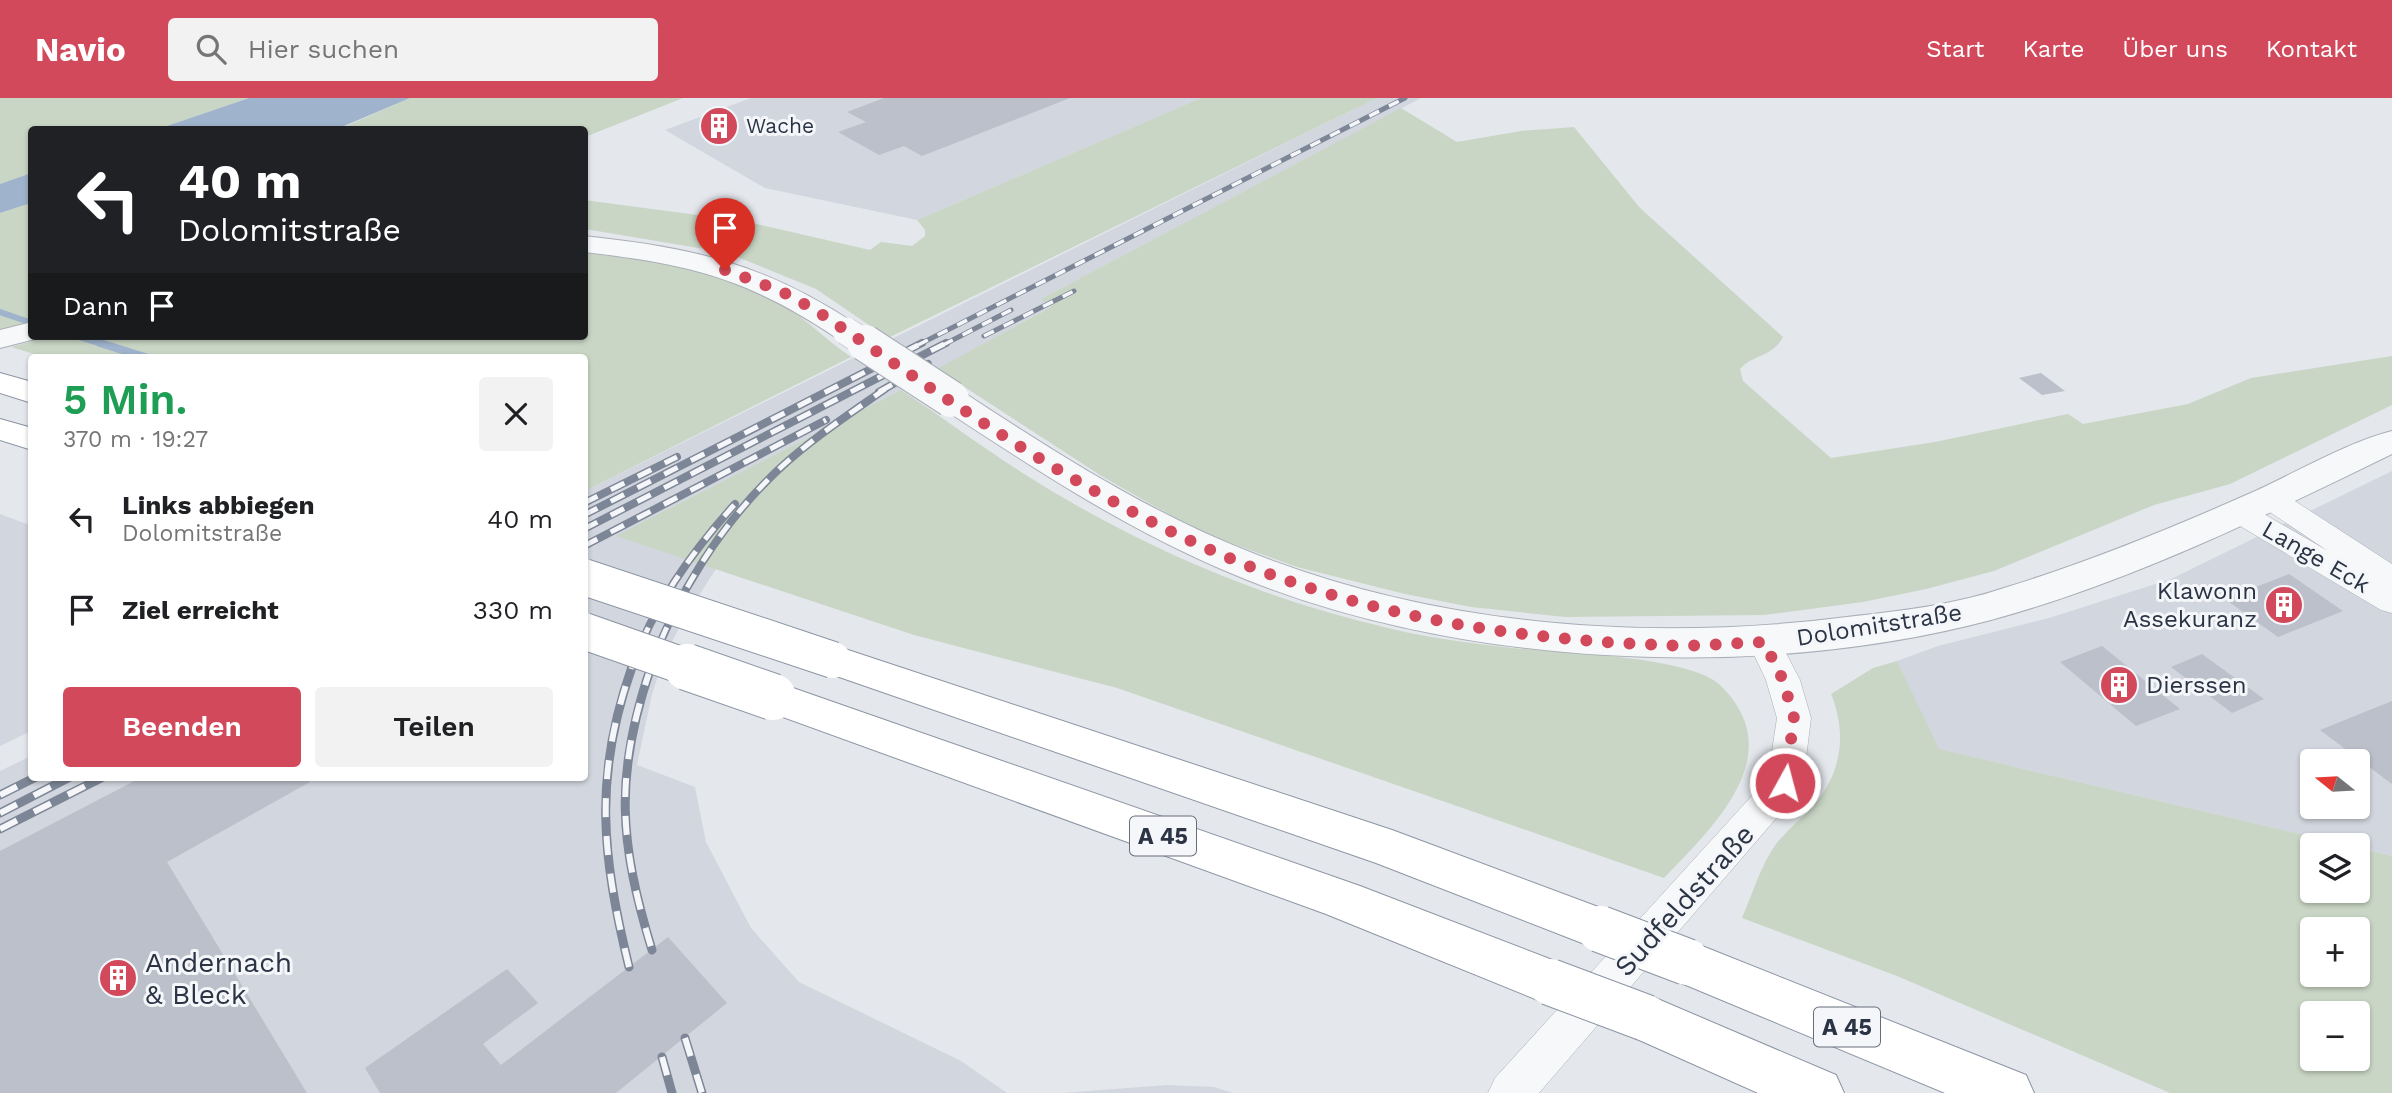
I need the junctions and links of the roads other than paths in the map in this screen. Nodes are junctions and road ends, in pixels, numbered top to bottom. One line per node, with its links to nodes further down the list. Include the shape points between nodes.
1 (588, 245): 12 (street, Dolomitstraße, bridge, via 706,264 781,291 1070,478 1241,563 1321,590 1440,621 1503,631 1664,646)
2 (0, 383): 3 (highway)
3 (28, 393)
4 (0, 429): 5 (highway)
5 (28, 439)
6 (2392, 440): 7 (street, Dolomitstraße)
7 (2256, 506): 9 (street, Lange Eck); 10 (street, Lange Eck); 12 (street, Dolomitstraße, via 2129,559 2006,601 1920,623)
8 (588, 578): 15 (highway, A 45, bridge, via 1392,849 1687,962)
9 (2392, 579)
10 (2392, 602)
11 (588, 632): 14 (highway, A 45, bridge, via 1343,900 1646,1018)
12 (1764, 642): 13 (street, Sudfeldstraße, via 1783,680 1794,718 1785,783)
13 (1510, 1093)
14 (1817, 1093)
15 (2007, 1093)

